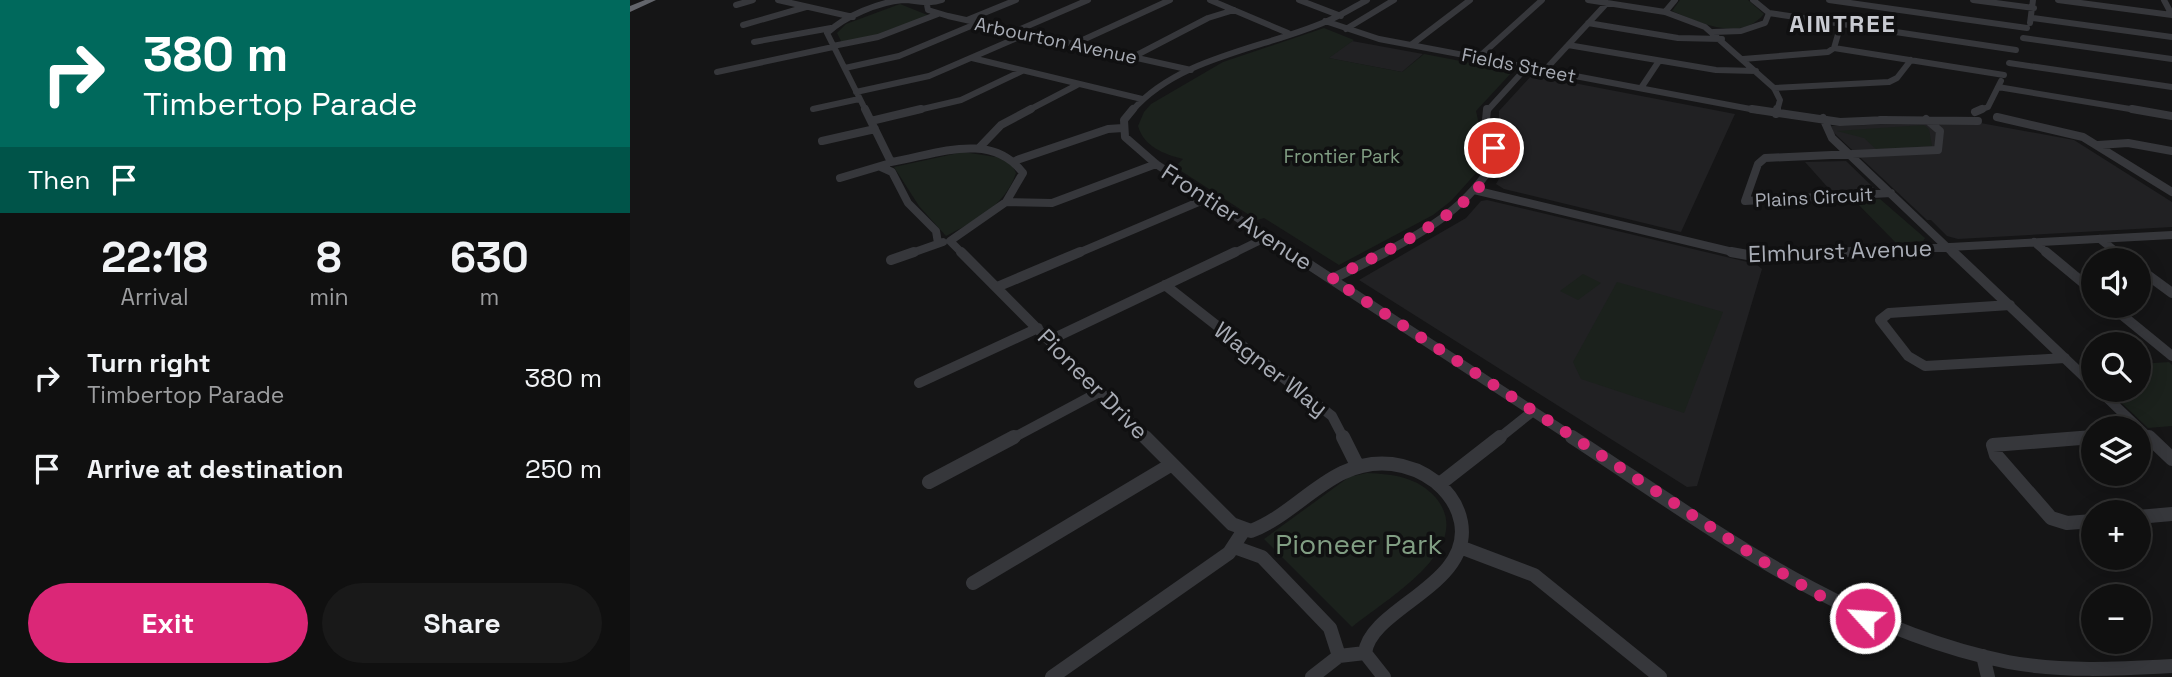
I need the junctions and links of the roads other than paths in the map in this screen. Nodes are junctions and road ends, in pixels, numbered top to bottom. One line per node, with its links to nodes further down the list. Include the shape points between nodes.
1 (652, 0): 28 (highway)
2 (753, 0): 24 (street)
3 (778, 0): 26 (street)
4 (903, 0): 25 (street); 35 (street)
5 (942, 0): 25 (street)
6 (1016, 0): 37 (street)
7 (1088, 0): 46 (street)
8 (1170, 0): 54 (street)
9 (1210, 0): 29 (street)
10 (1299, 0): 34 (street)
11 (1367, 0): 34 (street)
12 (1394, 0): 45 (street)
13 (1470, 0): 55 (street)
14 (1542, 0): 61 (street)
15 (1588, 0): 23 (street)
16 (1675, 0): 30 (street)
17 (1753, 0): 31 (street)
18 (1829, 0): 44 (street)
19 (1973, 0): 27 (street)
20 (2033, 0): 27 (street)
21 (2058, 0): 33 (street)
22 (2164, 0): 33 (street)
23 (1607, 3): 30 (street); 40 (street)
24 (736, 5)
25 (927, 5): 32 (street, Arbourton Avenue, via 926,9)
26 (806, 7): 35 (street); 42 (street)
27 (2034, 8): 36 (street)
28 (630, 9)
29 (1234, 10): 48 (street); 60 (street, via 1208,18)
30 (1665, 12): 47 (street)
31 (1769, 13): 41 (street); 47 (street, via 1765,23 1754,28)
32 (938, 14): 37 (street, Arbourton Avenue); 57 (street, via 878,37)
33 (2172, 15)
34 (1340, 16): 38 (street)
35 (853, 18): 43 (street)
36 (2033, 18): 44 (street); 50 (street)
37 (965, 20): 39 (street, Arbourton Avenue)
38 (1325, 21): 45 (street, Fields Street); 48 (street)
39 (978, 23): 46 (street, Arbourton Avenue); 70 (street, via 899,56)
40 (1588, 23): 52 (street, via 1678,38); 56 (street)
41 (1841, 24): 58 (street); 59 (street)
42 (743, 25)
43 (831, 28): 53 (street); 57 (street, via 827,34)
44 (2028, 28): 51 (street)
45 (1346, 29): 55 (street, Fields Street)
46 (1016, 31): 49 (street, Arbourton Avenue)
47 (1713, 32): 52 (street)
48 (1288, 33): 71 (street)
49 (1026, 34): 54 (street, Arbourton Avenue); 62 (street)
50 (2172, 37)
51 (2023, 38): 59 (street); 64 (street)
52 (1722, 39): 63 (street)
53 (754, 42)
54 (1074, 44): 60 (street, Arbourton Avenue)
55 (1411, 45): 61 (street, Fields Street)
56 (1568, 45): 66 (street); 72 (street)
57 (833, 46): 70 (street); 75 (street)
58 (1834, 48): 63 (street, via 1813,55); 65 (street)
59 (2016, 50): 67 (street)
60 (1133, 57): 71 (street, Arbourton Avenue)
61 (1479, 57): 69 (street, Fields Street)
62 (972, 58): 73 (street); 82 (street)
63 (1743, 59): 74 (street)
64 (2168, 59): 68 (street)
65 (1911, 60): 76 (street); 80 (street, via 1889,82)
66 (1659, 61): 74 (street, via 1716,71); 79 (street)
67 (2009, 62): 76 (street); 78 (street)
68 (2172, 65)
69 (1527, 67): 72 (street, Fields Street); 104 (street, via 1487,109 1495,160)
70 (845, 68): 82 (street)
71 (1191, 70): 83 (street)
72 (1545, 70): 79 (street, Fields Street)
73 (1022, 71): 77 (street); 93 (street, via 961,100)
74 (1756, 71): 80 (street)
75 (717, 72)
76 (2004, 75): 81 (street)
77 (1077, 85): 83 (street); 97 (street, via 1000,125)
78 (2172, 87)
79 (1641, 88): 86 (street, Fields Street)
80 (1774, 88): 86 (street, via 1780,100)
81 (1998, 88): 84 (street); 88 (street)
82 (858, 96): 85 (street); 93 (street)
83 (1142, 99): 94 (street)
84 (1988, 107): 87 (street, Fields Street); 92 (street)
85 (813, 109)
86 (1777, 113): 91 (street, Fields Street)
87 (1973, 114): 90 (street, Fields Street); 92 (street); 92 (street)
88 (2172, 116)
89 (1926, 119): 90 (street, Fields Street); 91 (street, Fields Street); 99 (street, via 1940,131 1938,150)
90 (1956, 119): 92 (street, Fields Street)
91 (1823, 120): 99 (street, via 1827,132)
92 (1990, 120): 96 (street, via 2077,135)
93 (873, 125): 95 (street); 101 (street)
94 (1123, 128): 100 (street); 102 (street, Frontier Avenue, via 1131,145)
95 (822, 141)
96 (2098, 145): 98 (street, via 2128,143); 105 (street)
97 (979, 148): 100 (street); 101 (street)
98 (2172, 151)
99 (1849, 154): 106 (street); 106 (street, Plains Circuit, via 1765,158 1758,164 1745,201)
100 (1017, 160): 108 (street, via 1023,173)
101 (886, 164): 103 (street); 112 (street, Pioneer Drive, via 908,203)
102 (1156, 164): 107 (street, Frontier Avenue); 108 (street, via 1052,203)
103 (840, 178)
104 (1474, 190): 114 (street, Elmhurst Avenue, via 1752,256); 118 (street, via 1446,217)
105 (2172, 192)
106 (1891, 193): 114 (street)
107 (1208, 198): 110 (street, Frontier Avenue); 121 (street)
108 (1006, 202): 112 (street)
109 (2170, 236): 111 (street, Elmhurst Avenue)
110 (1267, 237): 118 (street, Frontier Avenue); 120 (street)
111 (2100, 239): 113 (street, Elmhurst Avenue); 115 (street)
112 (944, 242): 116 (street); 121 (street, Pioneer Drive)
113 (2034, 242): 114 (street, Elmhurst Avenue); 119 (street)
114 (1948, 247): 123 (street)
115 (2112, 248)
116 (891, 260)
117 (2151, 278): 122 (street)
118 (1332, 279): 133 (street, Frontier Avenue)
119 (2081, 281)
120 (1165, 285): 126 (street); 139 (street, Wagner Way, via 1332,416)
121 (997, 287): 125 (street, Pioneer Drive)
122 (2172, 293)
123 (2010, 305): 128 (street); 128 (street, via 1889,313 1880,320 1911,359 1930,367)
124 (2126, 318): 127 (street)
125 (1038, 328): 126 (street, Pioneer Drive); 130 (street)
126 (1050, 340): 131 (street, Pioneer Drive)
127 (2172, 356)
128 (2065, 358): 129 (street)
129 (2081, 373)
130 (919, 383)
131 (1101, 391): 138 (street, Pioneer Drive); 140 (street)
132 (2111, 402): 134 (street)
133 (1533, 411): 141 (street); 151 (street, Frontier Avenue, via 1815,593 1899,631)
134 (2124, 416)
135 (2081, 438): 144 (street, via 1993,445 1996,455 2051,518)
136 (2151, 442): 137 (street)
137 (2172, 459)
138 (1172, 464): 145 (street, Pioneer Drive, via 1232,524); 148 (street)
139 (1358, 467): 141 (street, via 1392,464 1425,473); 145 (street, via 1339,474 1261,526)
140 (929, 481)
141 (1441, 483): 147 (street, via 1461,520)
142 (2172, 514): 143 (street)
143 (2151, 516)
144 (2081, 522)
145 (1244, 530): 146 (street)
146 (1234, 547): 150 (street, via 1262,557 1331,628); 153 (street)
147 (1461, 547): 149 (street, via 1443,572 1375,631); 156 (street, via 1534,576)
148 (973, 583)
149 (1365, 653): 150 (street); 155 (street)
150 (1339, 656): 154 (street)
151 (1983, 656): 152 (street, Frontier Avenue, via 2071,670); 157 (street)
152 (2172, 666)
153 (1052, 677)
154 (1312, 677)
155 (1384, 677)
156 (1660, 677)
157 (1988, 677)

